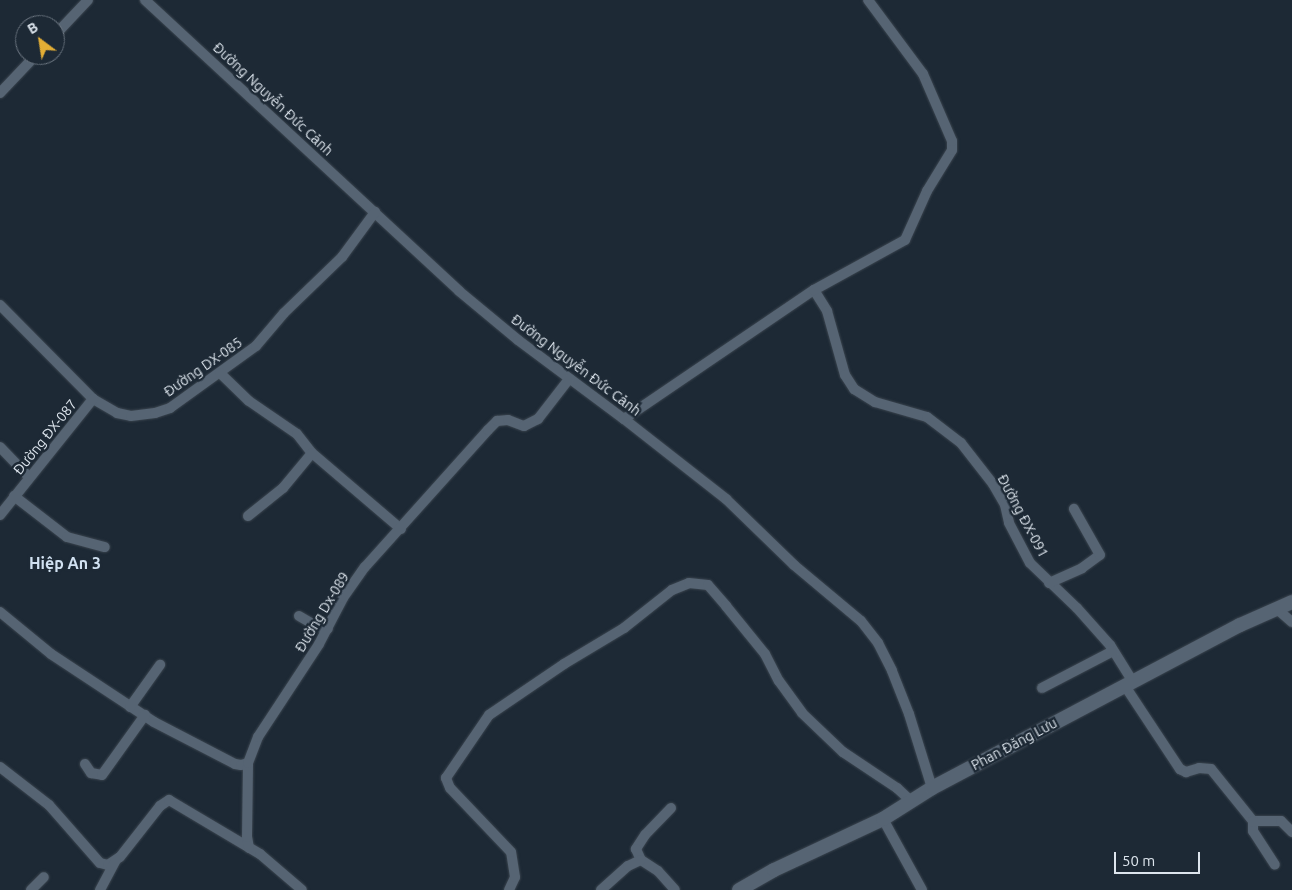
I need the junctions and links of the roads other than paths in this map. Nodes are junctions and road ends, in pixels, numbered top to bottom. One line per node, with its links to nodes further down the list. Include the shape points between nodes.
1 (88, 0): 4 (street)
2 (145, 0): 7 (street, Đường Nguyễn Đức Cảnh)
3 (868, 0): 8 (street, via 923,74 952,141 952,150 927,192 905,240)
4 (65, 24)
5 (27, 65): 6 (street)
6 (0, 93)
7 (375, 212): 10 (street, Đường DX-085, via 342,257 284,313 256,346); 11 (street, Đường Nguyễn Đức Cảnh, via 459,291)
8 (814, 290): 13 (street); 23 (street, Đường ĐX-091, via 827,312 845,375 854,389 875,402 927,417 961,443 993,484 1030,563)
9 (0, 305): 12 (street, Đường DX-085)
10 (220, 373): 12 (street, Đường DX-085, via 170,408 155,413 131,416 117,413); 15 (street, via 249,401 297,434)
11 (569, 379): 13 (street, Đường Nguyễn Đức Cảnh); 21 (street, Đường Dx-089, via 538,419 530,424 524,426 508,420 497,422)
12 (93, 400): 16 (street, Đường ĐX-087)
13 (624, 418): 39 (street, Đường Nguyễn Đức Cảnh, via 726,499 861,622 878,643 892,671)
14 (0, 447): 16 (street)
15 (312, 453): 20 (street, via 283,488); 21 (street)
16 (29, 477): 17 (street, Đường ĐX-087)
17 (14, 496): 19 (street, Đường ĐX-087); 22 (street, via 67,537)
18 (1074, 509): 23 (street, via 1100,554 1082,568)
19 (0, 515)
20 (248, 516)
21 (401, 529): 29 (street, Đường Dx-089, via 365,568 343,598)
22 (105, 547)
23 (1049, 583): 30 (street, Đường ĐX-091, via 1077,608)
24 (1292, 602): 25 (street, Phan Đăng Lưu)
25 (1277, 609): 28 (street); 32 (street, Phan Đăng Lưu)
26 (0, 612): 34 (street, via 51,654)
27 (299, 616): 29 (street, via 318,627)
28 (1292, 622)
29 (328, 628): 36 (street, Đường Dx-089, via 258,737)
30 (1114, 651): 32 (street, Đường ĐX-091); 33 (street)
31 (160, 665): 34 (street)
32 (1129, 684): 39 (street, Phan Đăng Lưu); 43 (street, Đường ĐX-091, via 1180,769 1186,772 1211,769)
33 (1042, 688)
34 (130, 707): 35 (street)
35 (145, 715): 36 (street, via 235,764); 37 (street, via 102,775 91,773)
36 (248, 763): 45 (street, Đường Dx-089, via 247,837)
37 (85, 764)
38 (0, 767): 46 (street, via 49,805 100,863 108,865)
39 (932, 788): 40 (street, Phan Đăng Lưu)
40 (911, 801): 42 (street, Phan Đăng Lưu); 53 (street, via 842,752 802,712 779,681 765,654 708,586 689,583 672,590 624,628 489,715 446,778 450,788 511,852 515,877)
41 (671, 808): 47 (street, via 636,849)
42 (883, 819): 56 (street, Phan Đăng Lưu); 57 (street)
43 (1253, 821): 44 (street, via 1281,821); 48 (street, via 1253,831)
44 (1292, 832)
45 (250, 848): 46 (street, via 168,800); 52 (street)
46 (116, 859): 51 (street)
47 (641, 860): 54 (street, via 628,866); 55 (street, via 658,871)
48 (1275, 865)
49 (44, 878): 50 (street)
50 (31, 890)
51 (100, 890)
52 (302, 890)
53 (509, 890)
54 (601, 890)
55 (675, 890)
56 (739, 890)
57 (922, 890)

